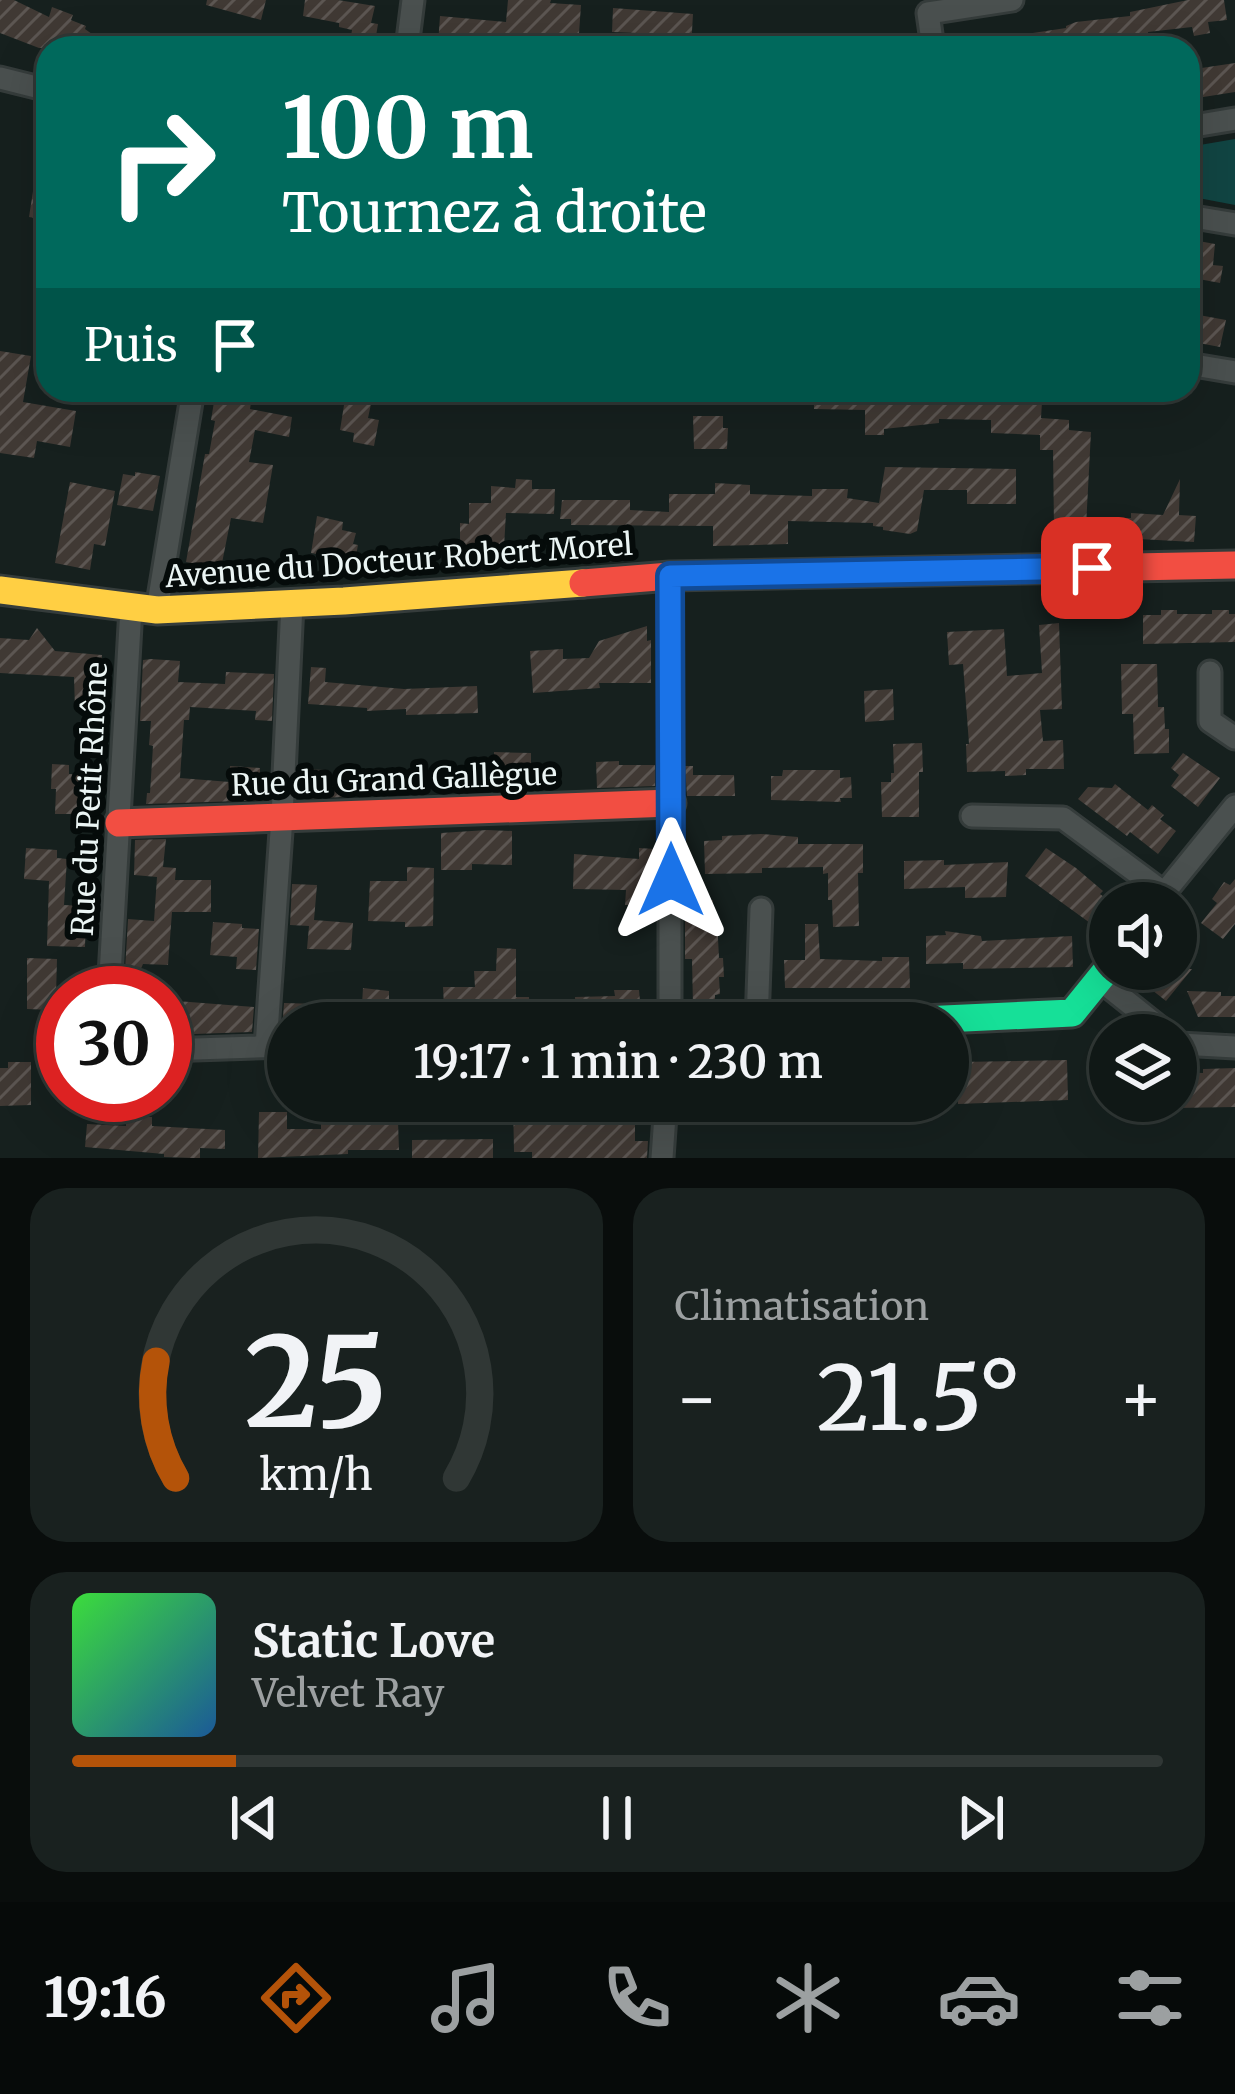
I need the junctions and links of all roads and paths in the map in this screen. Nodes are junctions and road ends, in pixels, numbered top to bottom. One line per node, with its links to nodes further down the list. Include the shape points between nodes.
1 (413, 0): 3 (street)
2 (1012, 0): 4 (street, via 928,13)
3 (408, 36)
4 (931, 36)
5 (0, 78): 6 (street)
6 (36, 87)
7 (1235, 119): 8 (street)
8 (1200, 125)
9 (1200, 218): 10 (street)
10 (1235, 224)
11 (1200, 366): 12 (street)
12 (1235, 372)
13 (190, 402): 18 (street, Rue du Petit Rhône)
14 (1235, 565): 15 (street, Avenue du Docteur Robert Morel)
15 (670, 576): 17 (street, Avenue du Docteur Robert Morel); 21 (street)
16 (0, 590): 18 (street, Avenue du Docteur Robert Morel)
17 (292, 604): 18 (street, Avenue du Docteur Robert Morel); 24 (street)
18 (144, 609): 25 (street, Rue du Petit Rhône)
19 (1210, 672): 20 (street, via 1210,721)
20 (1235, 739)
21 (671, 802): 24 (street, Rue du Grand Gallègue); 33 (street)
22 (1235, 806): 27 (street)
23 (972, 816): 26 (street, via 1063,818)
24 (282, 817): 25 (street, Rue du Grand Gallègue); 32 (street)
25 (119, 823): 29 (street, Rue du Petit Rhône)
26 (1142, 882)
27 (1172, 882)
28 (761, 909): 34 (street)
29 (111, 966)
30 (1091, 990): 36 (street, via 1072,1013)
31 (1122, 990): 35 (street)
32 (278, 1002)
33 (670, 1002)
34 (758, 1002)
35 (1146, 1014)
36 (969, 1018)
37 (1197, 1045): 39 (street)
38 (267, 1046): 40 (street)
39 (1235, 1047)
40 (192, 1049)
41 (665, 1122): 42 (street)
42 (662, 1158)

